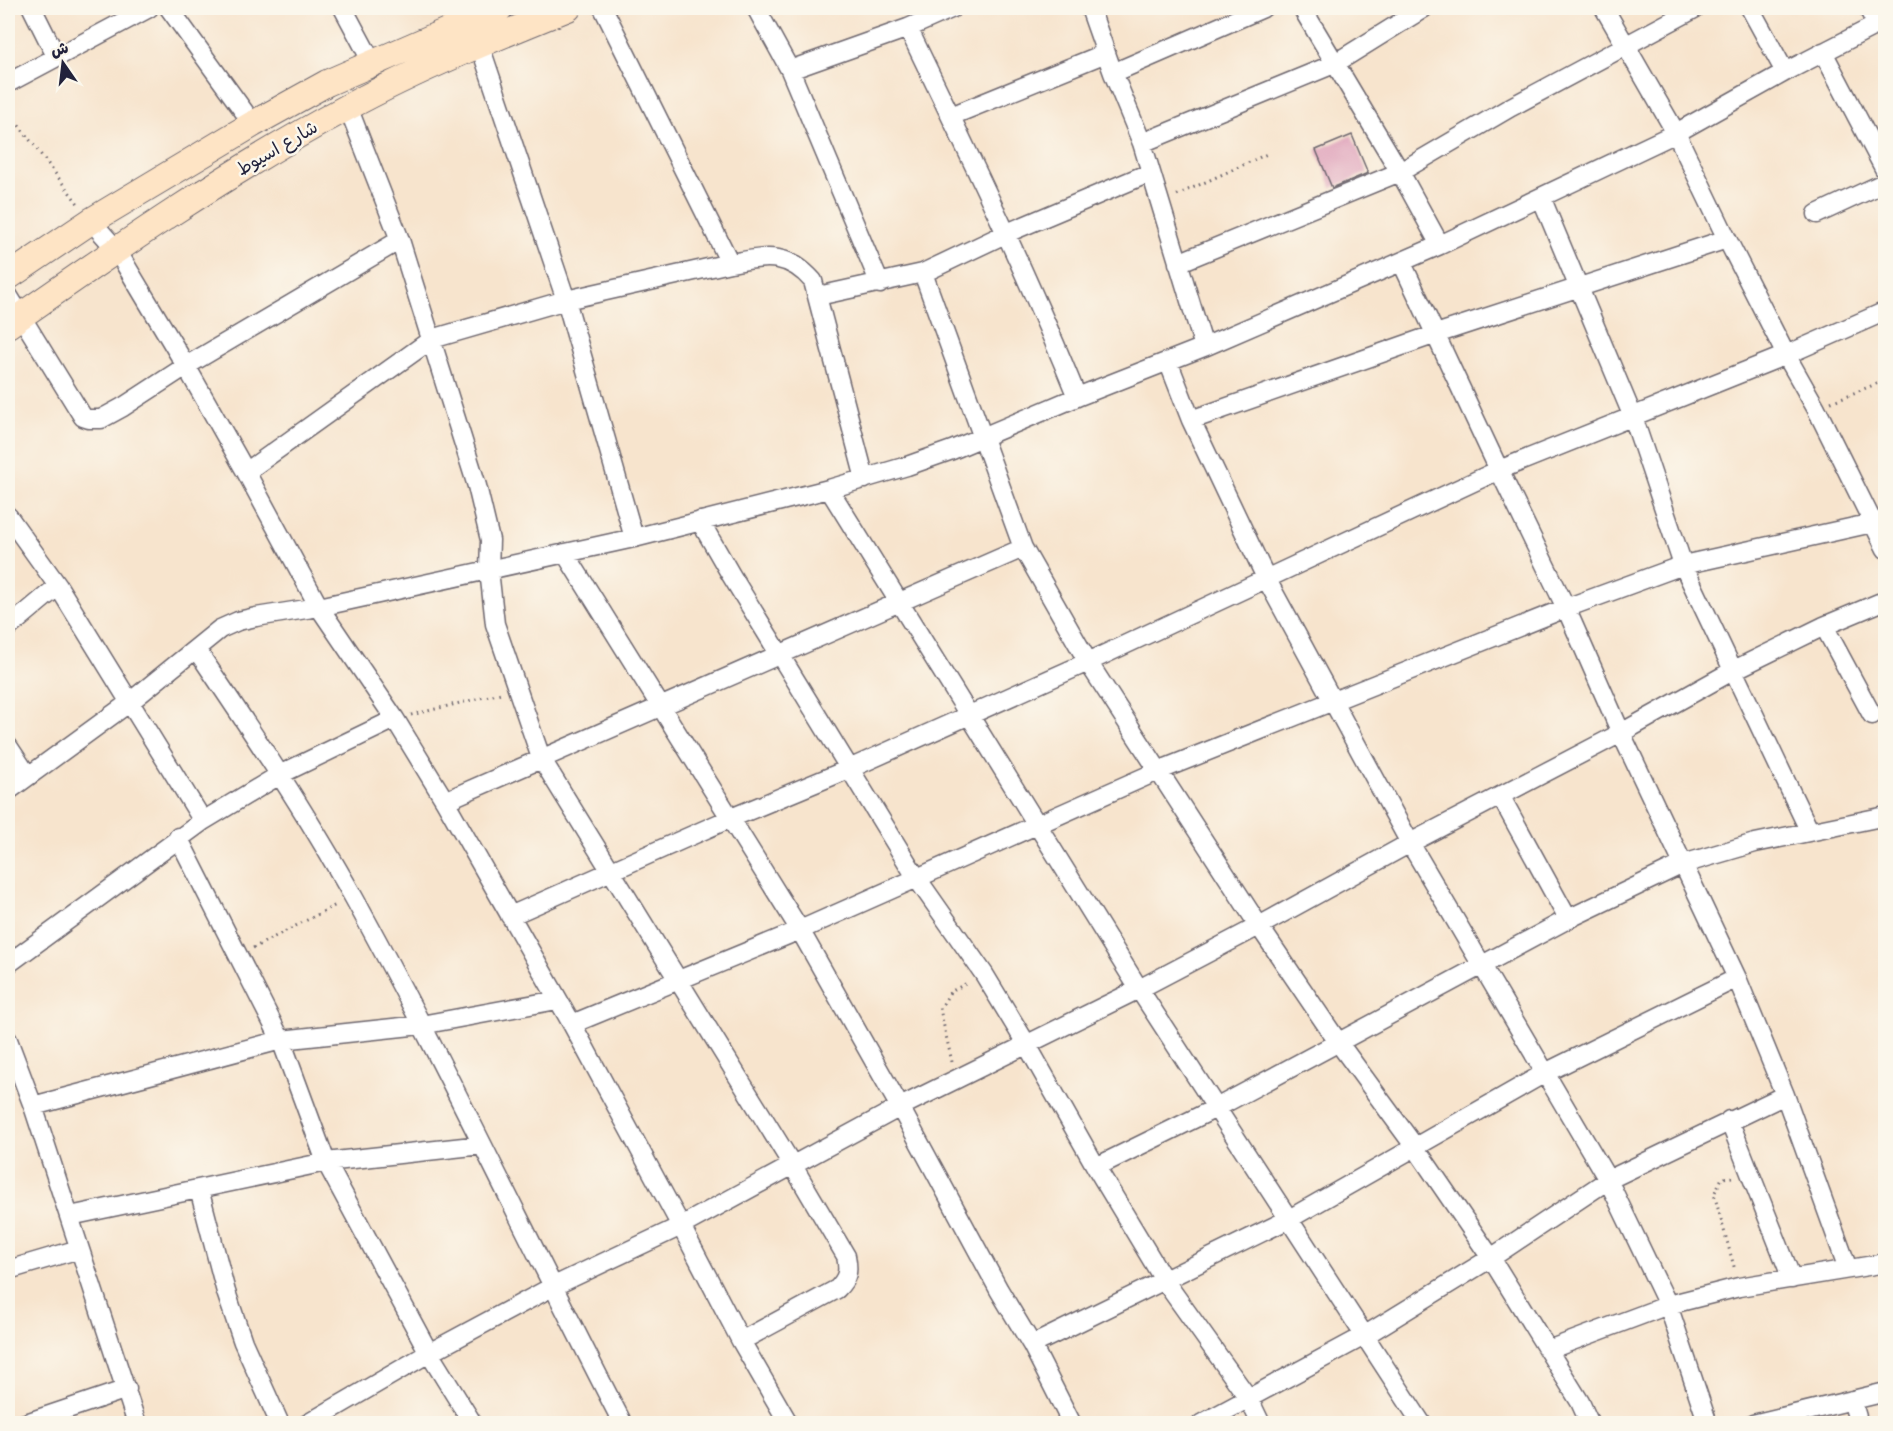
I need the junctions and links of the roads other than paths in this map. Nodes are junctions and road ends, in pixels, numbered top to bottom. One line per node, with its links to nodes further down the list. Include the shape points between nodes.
1 (32, 8): 24 (street)
2 (149, 8): 24 (street)
3 (169, 8): 33 (street)
4 (343, 8): 25 (street)
5 (500, 8): 25 (street, شارع اسيوط)
6 (568, 8): 21 (street, شارع اسيوط)
7 (603, 8): 48 (street)
8 (756, 8): 27 (street)
9 (953, 8): 19 (street)
10 (1090, 8): 23 (street)
11 (1263, 8): 29 (street)
12 (1302, 8): 26 (street)
13 (1424, 8): 26 (street)
14 (1604, 8): 20 (street)
15 (1696, 8): 20 (street)
16 (1750, 8): 28 (street)
17 (1868, 8): 18 (street)
18 (1881, 22): 22 (street)
19 (908, 28): 27 (street); 32 (street)
20 (1626, 44): 34 (street); 36 (street)
21 (480, 46): 31 (street, شارع اسيوط); 57 (street)
22 (1823, 52): 28 (street); 37 (street)
23 (1106, 53): 29 (street); 32 (street)
24 (56, 56): 30 (street)
25 (373, 64): 33 (street, شارع اسيوط, via 327,83)
26 (1334, 64): 35 (street); 36 (street)
27 (790, 70): 53 (street)
28 (1785, 72): 34 (street)
29 (1113, 73): 35 (street)
30 (8, 83)
31 (348, 107): 45 (street); 47 (street, شارع اسيوط, via 223,179)
32 (951, 116): 43 (street)
33 (253, 124): 42 (street, شارع اسيوط)
34 (1676, 133): 40 (street); 44 (street)
35 (1142, 143): 38 (street)
36 (1400, 172): 46 (street); 49 (street)
37 (1886, 172)
38 (1149, 173): 43 (street); 49 (street)
39 (1886, 182): 41 (street)
40 (1541, 197): 46 (street); 54 (street)
41 (1817, 214)
42 (91, 221): 47 (street); 52 (street, شارع اسيوط)
43 (1006, 233): 51 (street); 66 (street)
44 (1727, 239): 54 (street); 63 (street)
45 (400, 240): 61 (street); 65 (street)
46 (1440, 245): 50 (street)
47 (116, 249): 59 (street, شارع اسيوط); 65 (street)
48 (730, 263): 56 (street, via 762,257 791,262 813,281); 57 (street)
49 (1178, 263): 62 (street)
50 (1402, 263): 60 (street); 62 (street)
51 (923, 273): 53 (street); 69 (street)
52 (8, 277)
53 (880, 284): 56 (street)
54 (1578, 287): 60 (street); 67 (street)
55 (8, 295): 59 (street)
56 (819, 296): 72 (street)
57 (566, 300): 61 (street); 77 (street)
58 (1886, 311): 63 (street)
59 (14, 321): 65 (street, via 83,417 89,419 101,418 123,407)
60 (1436, 333): 68 (street); 70 (street)
61 (432, 339): 71 (street); 82 (street, via 488,527)
62 (1204, 347): 64 (street)
63 (1786, 355): 67 (street); 76 (street)
64 (1168, 361): 66 (street); 68 (street)
65 (186, 366): 71 (street)
66 (1077, 397): 69 (street)
67 (1633, 417): 70 (street); 81 (street)
68 (1191, 420): 83 (street)
69 (981, 437): 72 (street); 78 (street)
70 (1499, 470): 83 (street); 88 (street)
71 (246, 472): 87 (street)
72 (865, 478): 73 (street)
73 (829, 489): 75 (street); 86 (street)
74 (8, 516): 84 (street)
75 (700, 521): 77 (street); 92 (street)
76 (1879, 522): 79 (street); 81 (street)
77 (633, 538): 80 (street)
78 (1023, 548): 86 (street); 93 (street)
79 (1886, 549)
80 (565, 553): 82 (street); 97 (street)
81 (1683, 565): 88 (street); 94 (street)
82 (489, 570): 87 (street); 103 (street, via 495,624)
83 (1267, 580): 93 (street); 96 (street)
84 (58, 586): 90 (street); 95 (street)
85 (1886, 600): 89 (street)
86 (899, 604): 92 (street); 98 (street)
87 (319, 607): 91 (street, via 238,621 220,629); 100 (street)
88 (1566, 608): 96 (street); 101 (street)
89 (1824, 626): 94 (street); 99 (street)
90 (8, 628)
91 (196, 649): 95 (street); 106 (street)
92 (781, 655): 97 (street); 104 (street)
93 (1088, 662): 98 (street); 105 (street)
94 (1734, 670): 101 (street); 115 (street)
95 (130, 702): 107 (street); 113 (street)
96 (1332, 702): 105 (street); 117 (street)
97 (660, 708): 103 (street); 112 (street)
98 (968, 715): 104 (street); 114 (street)
99 (1872, 715)
100 (394, 719): 106 (street); 110 (street)
101 (1621, 733): 109 (street); 118 (street)
102 (8, 746): 107 (street)
103 (541, 758): 110 (street); 119 (street)
104 (849, 769): 112 (street); 120 (street)
105 (1158, 771): 114 (street); 123 (street)
106 (280, 774): 113 (street); 132 (street, via 353,897)
107 (28, 776): 108 (street)
108 (8, 791)
109 (1501, 797): 117 (street); 122 (street)
110 (445, 801): 121 (street)
111 (1886, 816): 115 (street)
112 (731, 818): 119 (street); 124 (street)
113 (203, 821): 116 (street)
114 (1038, 825): 120 (street); 129 (street)
115 (1809, 830): 118 (street)
116 (178, 837): 125 (street); 134 (street)
117 (1410, 843): 123 (street); 126 (street)
118 (1683, 864): 122 (street); 127 (street)
119 (610, 872): 121 (street); 128 (street)
120 (916, 877): 124 (street); 136 (street, via 984,974)
121 (510, 916): 130 (street)
122 (1568, 919): 126 (street)
123 (1259, 927): 129 (street); 135 (street)
124 (800, 930): 128 (street); 140 (street)
125 (11, 956)
126 (1482, 965): 135 (street); 137 (street)
127 (1737, 978): 137 (street); 138 (street)
128 (678, 981): 131 (street); 146 (street)
129 (1139, 989): 136 (street); 141 (street)
130 (557, 1000): 131 (street); 132 (street)
131 (572, 1024): 152 (street)
132 (421, 1025): 134 (street); 143 (street)
133 (8, 1040): 139 (street)
134 (281, 1040): 139 (street); 145 (street)
135 (1338, 1042): 141 (street); 144 (street)
136 (1027, 1045): 140 (street); 147 (street)
137 (1545, 1073): 144 (street); 148 (street)
138 (1785, 1095): 142 (street); 156 (street)
139 (33, 1106): 150 (street)
140 (900, 1107): 146 (street); 164 (street)
141 (1216, 1107): 147 (street); 151 (street)
142 (1729, 1120): 148 (street); 158 (street)
143 (482, 1146): 145 (street); 160 (street)
144 (1415, 1147): 151 (street); 154 (street)
145 (326, 1162): 149 (street); 166 (street)
146 (793, 1167): 152 (street); 163 (street, via 846,1256 846,1280 837,1289)
147 (1096, 1167): 159 (street)
148 (1608, 1180): 154 (street); 161 (street)
149 (199, 1189): 150 (street); 173 (street, via 243,1342)
150 (70, 1216): 153 (street)
151 (1288, 1219): 159 (street); 162 (street)
152 (681, 1226): 160 (street); 163 (street)
153 (79, 1248): 157 (street); 167 (street)
154 (1491, 1258): 162 (street); 165 (street)
155 (1886, 1263): 156 (street)
156 (1848, 1269): 158 (street)
157 (8, 1270)
158 (1792, 1279): 161 (street, via 1739,1287)
159 (1164, 1280): 164 (street); 169 (street)
160 (552, 1287): 166 (street); 176 (street)
161 (1668, 1305): 165 (street); 183 (street)
162 (1364, 1336): 169 (street); 181 (street)
163 (741, 1341): 177 (street)
164 (1032, 1345): 178 (street)
165 (1548, 1350): 182 (street)
166 (429, 1353): 174 (street); 175 (street)
167 (127, 1389): 171 (street); 172 (street)
168 (1886, 1392): 170 (street)
169 (1249, 1399): 179 (street); 180 (street)
170 (1852, 1401): 184 (street); 185 (street)
171 (23, 1424)
172 (137, 1424)
173 (280, 1424)
174 (307, 1424)
175 (473, 1424)
176 (623, 1424)
177 (789, 1424)
178 (1072, 1424)
179 (1202, 1424)
180 (1261, 1424)
181 (1422, 1424)
182 (1590, 1424)
183 (1708, 1424)
184 (1753, 1424)
185 (1859, 1424)

